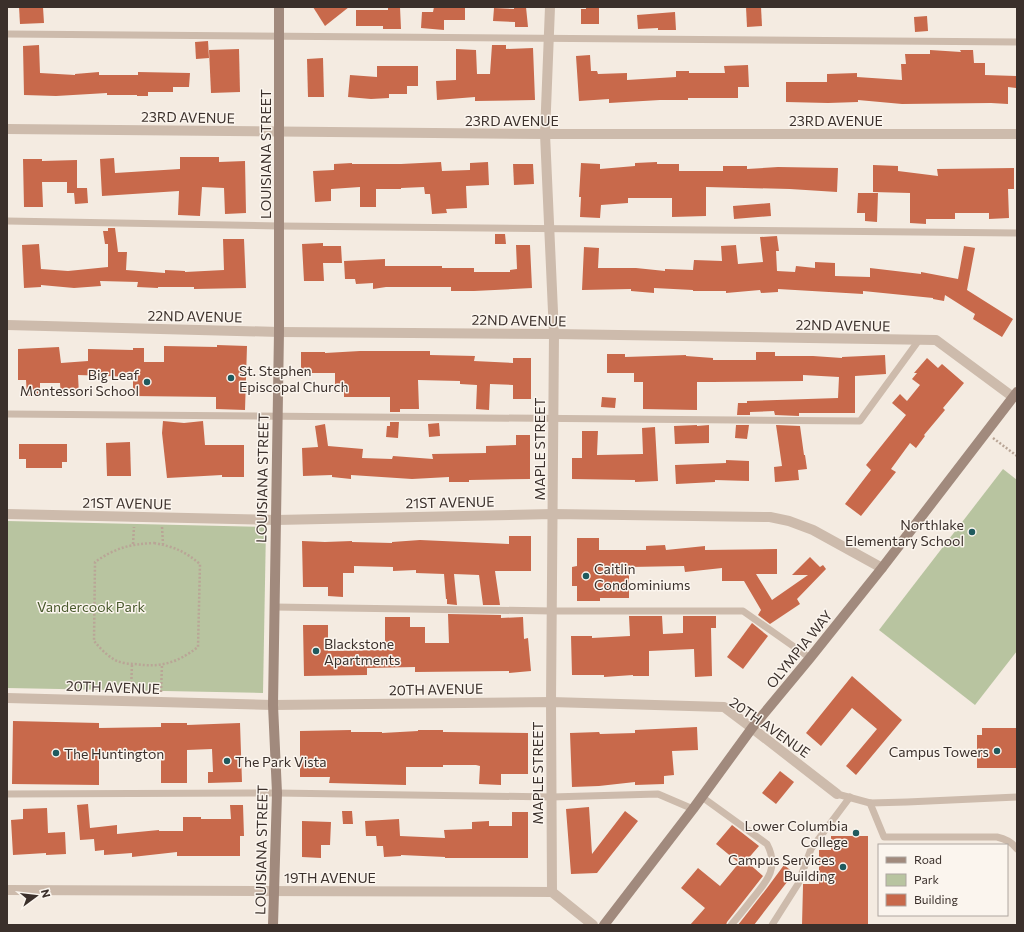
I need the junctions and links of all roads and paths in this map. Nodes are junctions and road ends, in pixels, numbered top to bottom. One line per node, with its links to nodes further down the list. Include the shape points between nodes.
1 (279, 7): 4 (street, LOUISIANA STREET)
2 (550, 7): 5 (street, MAPLE STREET)
3 (7, 34): 4 (lane)
4 (279, 36): 5 (lane); 8 (street, LOUISIANA STREET)
5 (548, 39): 6 (lane); 9 (street, MAPLE STREET)
6 (1017, 42)
7 (7, 129): 8 (street, 23RD AVENUE)
8 (278, 132): 9 (street, 23RD AVENUE); 12 (street, LOUISIANA STREET)
9 (545, 134): 10 (street, 23RD AVENUE); 13 (street, MAPLE STREET)
10 (1017, 134)
11 (7, 221): 12 (lane)
12 (279, 226): 13 (lane); 16 (street, LOUISIANA STREET)
13 (549, 228): 14 (lane); 17 (street, MAPLE STREET)
14 (1017, 233)
15 (7, 325): 16 (street, 22ND AVENUE)
16 (279, 332): 17 (street, 22ND AVENUE); 21 (street, LOUISIANA STREET)
17 (554, 334): 18 (street, 22ND AVENUE); 22 (street, MAPLE STREET)
18 (919, 340): 19 (street, 22ND AVENUE, via 936,340); 22 (lane, via 860,421)
19 (1015, 394): 23 (street, OLYMPIA WAY)
20 (7, 414): 21 (lane)
21 (278, 417): 22 (lane); 29 (street, LOUISIANA STREET)
22 (553, 419): 26 (street, MAPLE STREET)
23 (985, 432): 24 (path); 32 (street, OLYMPIA WAY)
24 (1017, 456)
25 (7, 514): 27 (street, 21ST AVENUE)
26 (553, 514): 29 (street, 21ST AVENUE); 32 (street, 21ST AVENUE, via 770,517 818,532); 34 (street, MAPLE STREET)
27 (134, 517): 28 (street, 21ST AVENUE); 30 (path)
28 (162, 517): 29 (street, 21ST AVENUE); 31 (path)
29 (276, 520): 33 (street, LOUISIANA STREET)
30 (134, 544): 31 (path); 36 (path, via 106,554 95,562 94,641 117,660)
31 (163, 544): 37 (path, via 187,553 200,564 198,647 188,655)
32 (882, 568): 35 (street, OLYMPIA WAY)
33 (274, 607): 34 (lane); 42 (street, LOUISIANA STREET)
34 (552, 611): 35 (lane, via 743,611); 41 (street, MAPLE STREET)
35 (810, 658): 43 (street, OLYMPIA WAY)
36 (132, 664): 37 (path); 39 (path)
37 (162, 666): 40 (path)
38 (7, 698): 39 (street, 20TH AVENUE)
39 (131, 701): 40 (street, 20TH AVENUE)
40 (161, 702): 42 (street, 20TH AVENUE)
41 (551, 702): 42 (street, 20TH AVENUE); 43 (street, 20TH AVENUE, via 724,707); 47 (street, MAPLE STREET)
42 (272, 705): 44 (street, LOUISIANA STREET)
43 (752, 728): 46 (street, 20TH AVENUE); 48 (street, OLYMPIA WAY)
44 (276, 793): 45 (lane); 47 (lane); 55 (street, LOUISIANA STREET)
45 (7, 794)
46 (837, 794): 49 (lane)
47 (551, 797): 52 (lane, via 658,794); 56 (street, MAPLE STREET)
48 (702, 797): 52 (street, OLYMPIA WAY); 60 (lane, via 767,844 771,852 773,864 768,879)
49 (850, 797): 51 (lane); 61 (lane, via 811,849 798,884)
50 (1017, 797): 51 (lane)
51 (870, 803): 53 (lane, via 884,837 997,836)
52 (692, 809): 59 (street, OLYMPIA WAY)
53 (1017, 849)
54 (7, 890): 55 (street, 19TH AVENUE)
55 (274, 891): 56 (street, 19TH AVENUE); 57 (street, LOUISIANA STREET)
56 (552, 892): 58 (street)
57 (273, 925)
58 (593, 925)
59 (604, 925)
60 (731, 925)
61 (772, 925)

